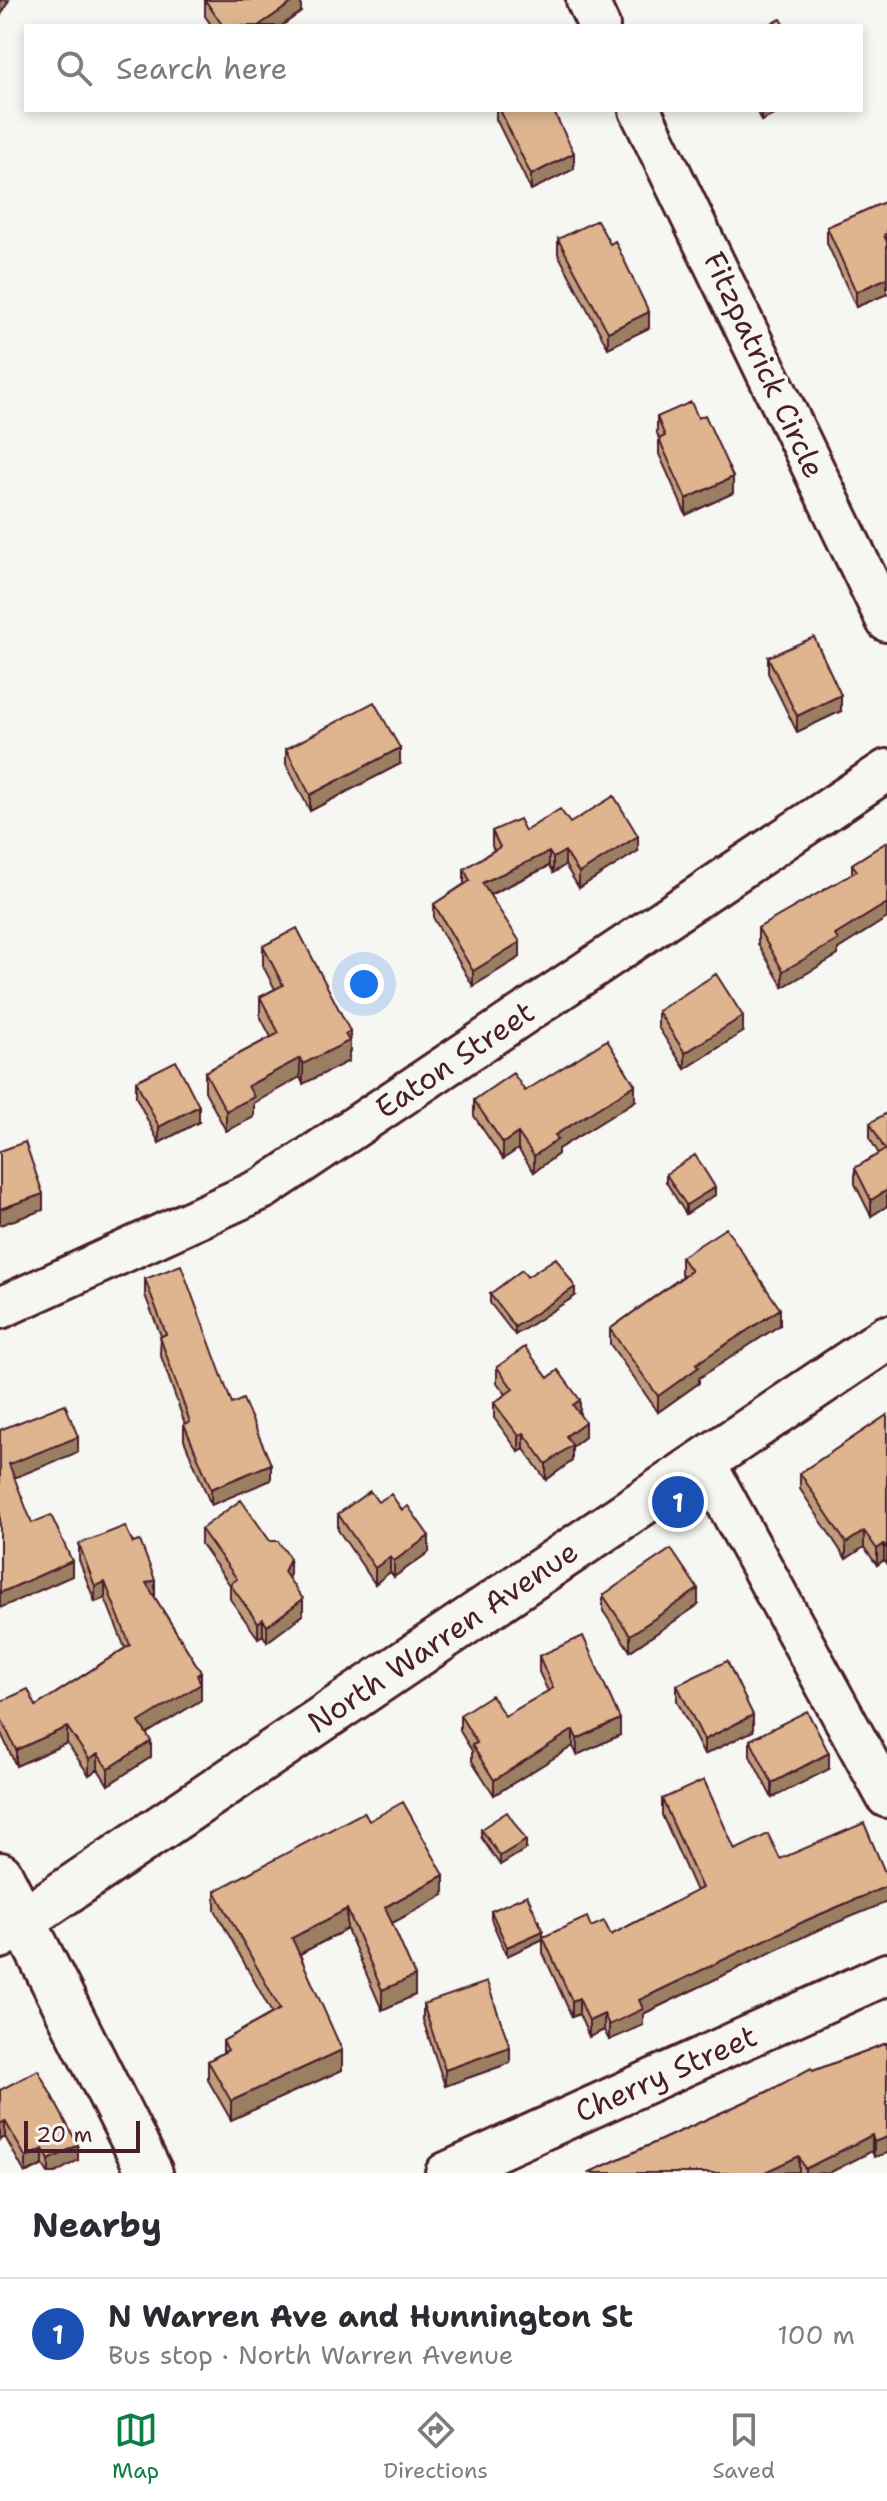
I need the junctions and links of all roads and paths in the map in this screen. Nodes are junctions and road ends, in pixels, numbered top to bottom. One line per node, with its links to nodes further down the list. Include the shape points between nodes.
1 (587, 0): 2 (street)
2 (598, 24)
3 (641, 112): 4 (street, Fitzpatrick Circle)
4 (887, 621)
5 (887, 770): 6 (street, Eaton Street, via 264,1188)
6 (0, 1308)
7 (887, 1338): 8 (street, North Warren Avenue)
8 (704, 1461): 9 (street); 11 (street, North Warren Avenue)
9 (887, 1797)
10 (0, 1875): 11 (street)
11 (11, 1928): 13 (street)
12 (887, 1974): 14 (street, Cherry Street)
13 (150, 2173)
14 (446, 2173)

